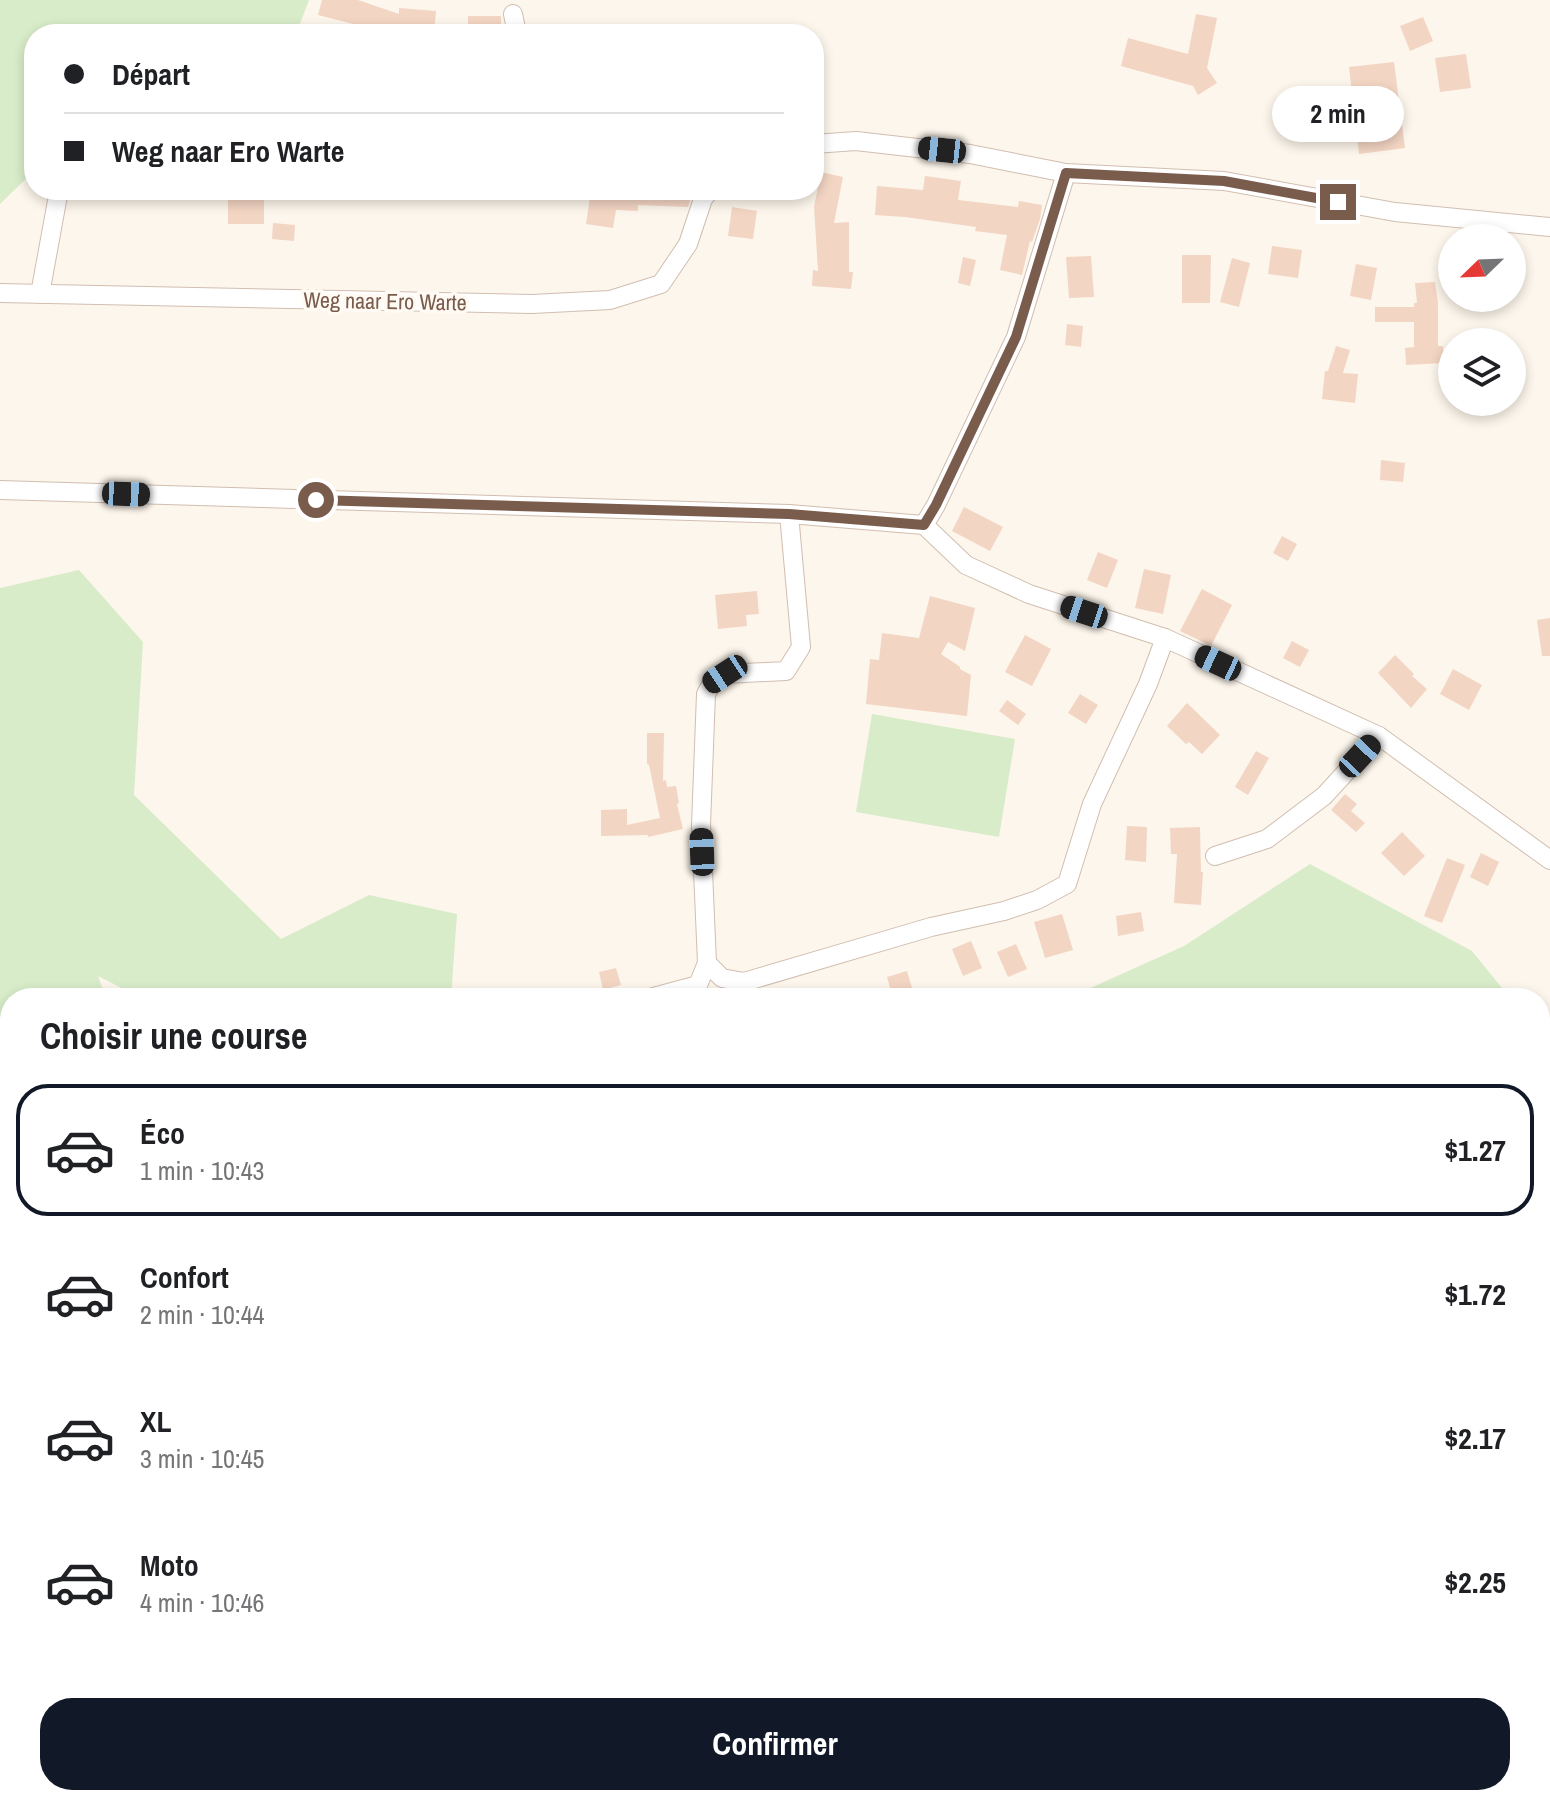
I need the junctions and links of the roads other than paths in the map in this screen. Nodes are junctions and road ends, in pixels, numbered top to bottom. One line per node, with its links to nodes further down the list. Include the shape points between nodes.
1 (513, 14): 2 (street)
2 (515, 24)
3 (824, 141): 4 (street, via 970,154)
4 (1066, 173): 7 (street, via 1224,181 1395,212); 12 (street, via 1016,337)
5 (57, 200): 9 (street)
6 (703, 200): 9 (street, Weg naar Ero Warte, via 688,244 661,284 610,300 532,304)
7 (1550, 227)
8 (0, 293): 9 (street, Weg naar Ero Warte)
9 (40, 294)
10 (0, 490): 11 (street)
11 (789, 514): 12 (street); 17 (street, via 801,647 786,671 725,674 706,694 701,825)
12 (924, 525): 13 (street, via 966,565 1029,594)
13 (1165, 638): 14 (street); 17 (street, via 1092,804 1067,884 1004,911 744,982 722,978)
14 (1379, 736): 15 (street, via 1324,796 1267,839); 16 (street)
15 (1215, 856)
16 (1550, 860)
17 (707, 963): 18 (street, via 698,985)
18 (687, 988)

